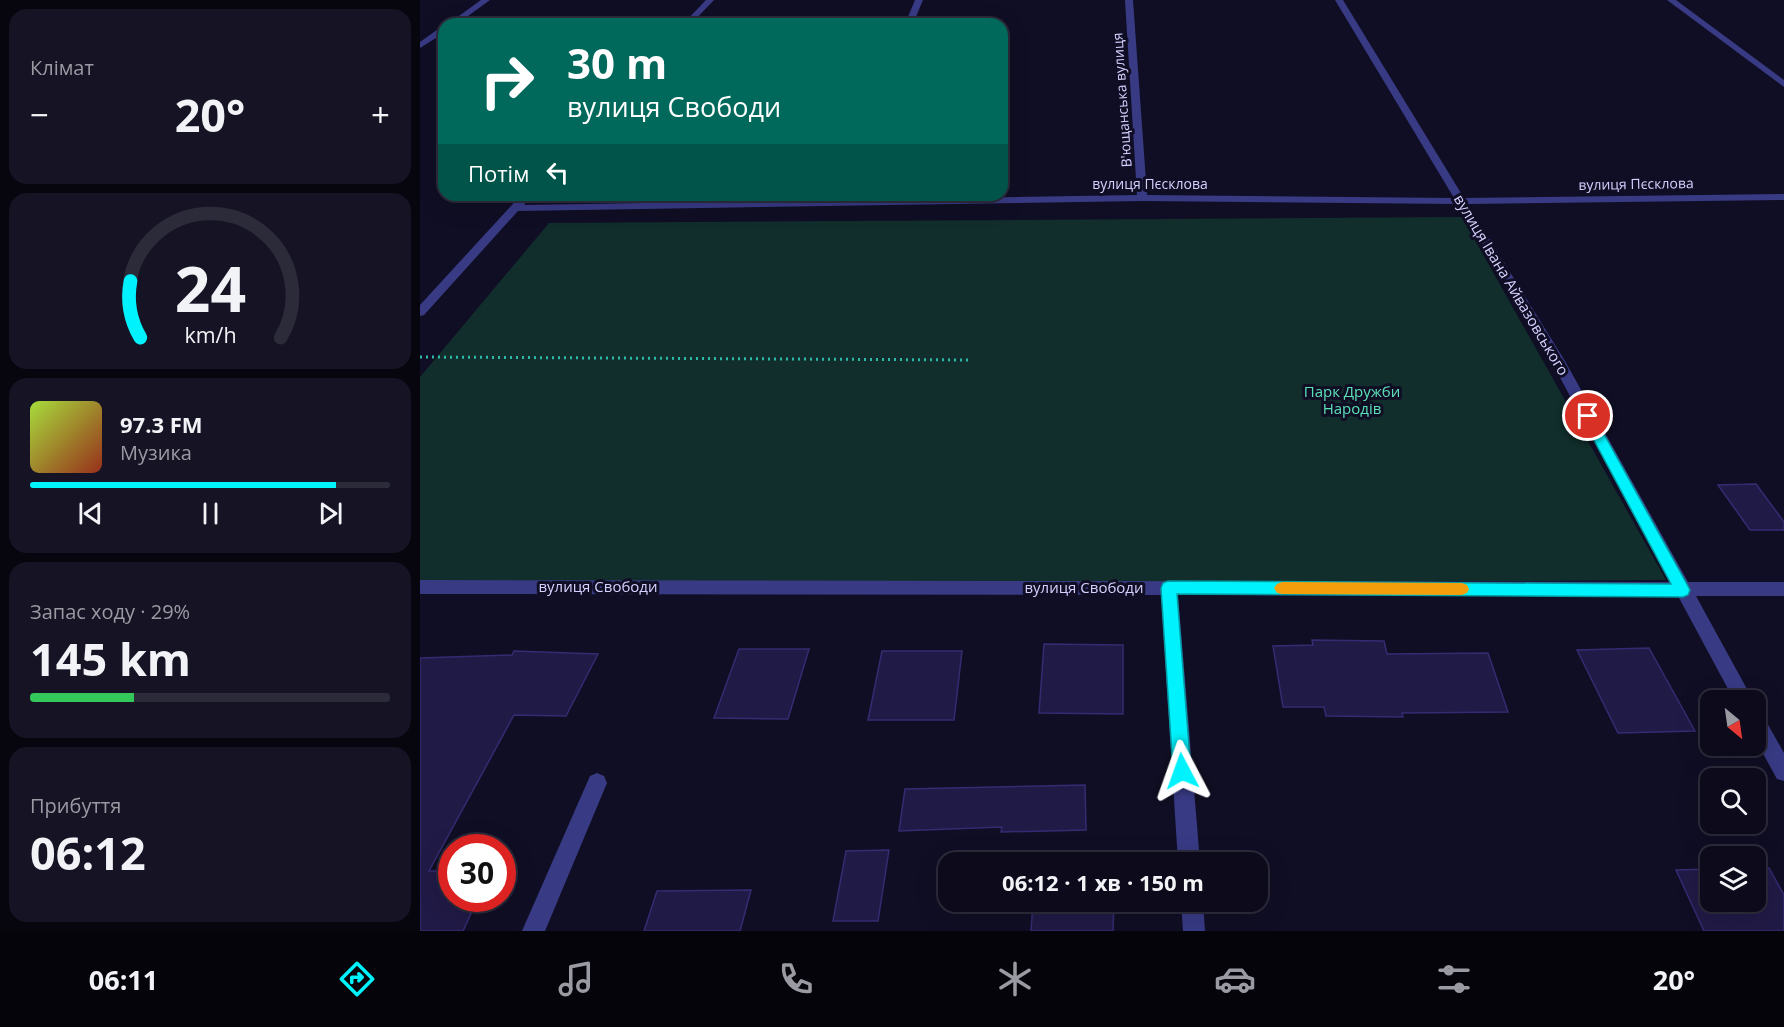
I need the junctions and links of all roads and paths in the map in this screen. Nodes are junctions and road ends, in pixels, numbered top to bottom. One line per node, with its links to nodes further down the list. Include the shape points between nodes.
1 (486, 0): 7 (street)
2 (710, 0): 8 (street)
3 (919, 0): 9 (street)
4 (1129, 0): 14 (street, В'ющанська вулиця)
5 (1340, 0): 18 (street, вулиця Івана Айвазовського)
6 (1671, 0): 12 (street)
7 (460, 18)
8 (693, 18)
9 (912, 18)
10 (438, 33): 11 (street)
11 (420, 46)
12 (1784, 84)
13 (1008, 198): 14 (street, вулиця Пєсклова)
14 (1142, 198): 18 (street, вулиця Пєсклова)
15 (1784, 198): 18 (street, вулиця Пєсклова)
16 (522, 201): 19 (street)
17 (737, 201): 19 (street, вулиця Пєсклова)
18 (1459, 201): 26 (street, вулиця Івана Айвазовського, via 1558,362)
19 (516, 208): 20 (street)
20 (420, 312)
21 (420, 357): 22 (path)
22 (972, 360)
23 (420, 587): 24 (street, вулиця Свободи)
24 (1168, 588): 26 (street, вулиця Свободи); 31 (street)
25 (1784, 589): 26 (street, вулиця Свободи)
26 (1683, 590): 27 (street, вулиця Івана Айвазовського)
27 (1738, 690)
28 (1766, 740): 29 (street)
29 (1784, 772)
30 (597, 783): 33 (street)
31 (1188, 852)
32 (1193, 912): 34 (street)
33 (533, 931)
34 (1194, 931)

